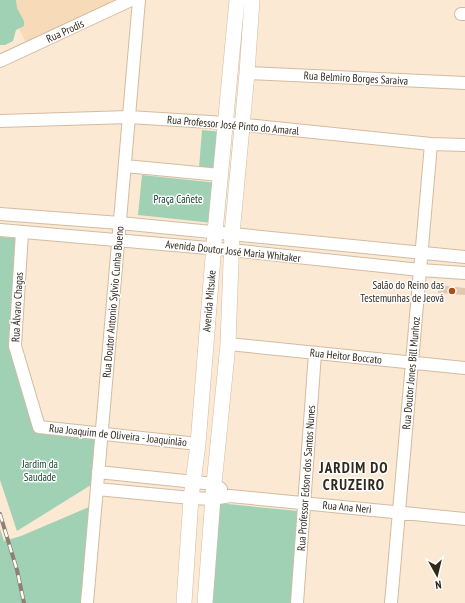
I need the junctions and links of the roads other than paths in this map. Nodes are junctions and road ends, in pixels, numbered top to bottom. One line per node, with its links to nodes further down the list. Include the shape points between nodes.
1 (130, 0): 5 (street, Rua Prodis)
2 (139, 0): 9 (street, Rua Doutor Antonio Sylvio Cunha Bueno)
3 (237, 0): 7 (main road, Avenida Mitsuke)
4 (252, 0): 6 (main road, Avenida Mitsuke)
5 (0, 61)
6 (246, 77): 7 (main road); 8 (street, Rua Belmiro Borges Saraiva); 12 (main road, Avenida Mitsuke)
7 (230, 80): 11 (main road, Avenida Mitsuke)
8 (465, 83)
9 (129, 117): 10 (street, Rua Professor José Pinto do Amaral); 11 (street, Rua Professor José Pinto do Amaral); 15 (street, Rua Doutor Antonio Sylvio Cunha Bueno)
10 (0, 121)
11 (226, 123): 12 (street, Rua Professor José Pinto do Amaral); 16 (main road, Avenida Mitsuke)
12 (242, 125): 13 (street, Rua Professor José Pinto do Amaral); 22 (main road, Avenida Mitsuke)
13 (431, 144): 14 (street, Rua Professor José Pinto do Amaral); 26 (street, Rua Doutor Jones Bill Munhoz)
14 (465, 145)
15 (125, 166): 16 (street); 18 (street, Rua Doutor Antonio Sylvio Cunha Bueno)
16 (220, 174): 21 (main road, Avenida Mitsuke)
17 (0, 214): 18 (street, Avenida Doutor José Maria Whitaker)
18 (120, 223): 21 (street, Avenida Doutor José Maria Whitaker); 23 (street, Rua Doutor Antonio Sylvio Cunha Bueno)
19 (0, 230): 20 (street, Avenida Doutor José Maria Whitaker)
20 (22, 232): 23 (street, Avenida Doutor José Maria Whitaker); 34 (street, Rua Álvaro Chagas, via 15,346)
21 (214, 232): 22 (street, Avenida Doutor José Maria Whitaker); 24 (main road, Avenida Mitsuke)
22 (232, 234): 25 (main road, Avenida Mitsuke); 26 (street, Avenida Doutor José Maria Whitaker)
23 (118, 240): 24 (street, Avenida Doutor José Maria Whitaker); 35 (street, Rua Doutor Antonio Sylvio Cunha Bueno)
24 (213, 249): 25 (street, Avenida Doutor José Maria Whitaker); 36 (main road, Avenida Mitsuke)
25 (231, 250): 28 (street, Avenida Doutor José Maria Whitaker); 30 (main road, Avenida Mitsuke)
26 (422, 252): 27 (street, Avenida Doutor José Maria Whitaker); 28 (street, Rua Doutor Jones Bill Munhoz)
27 (465, 256)
28 (420, 270): 29 (street, Avenida Doutor José Maria Whitaker); 32 (street, Rua Doutor Jones Bill Munhoz)
29 (465, 274)
30 (228, 344): 31 (street, Rua Heitor Boccato); 39 (main road, Avenida Mitsuke)
31 (315, 353): 32 (street, Rua Heitor Boccato); 44 (street, Rua Professor Edson dos Santos Nunes)
32 (412, 363): 33 (street, Rua Heitor Boccato); 45 (street, Rua Doutor Jones Bill Munhoz)
33 (465, 368)
34 (39, 427): 35 (street, Rua Joaquim de Oliveira - Joaquinlão)
35 (102, 434): 36 (street, Rua Joaquim de Oliveira - Joaquinlão); 37 (street, Rua Doutor Antonio Sylvio Cunha Bueno)
36 (198, 444): 38 (main road, Avenida Mitsuke)
37 (98, 472): 38 (street); 40 (street, Rua Doutor Antonio Sylvio Cunha Bueno)
38 (193, 482): 39 (street); 42 (main road, Avenida Mitsuke)
39 (214, 484): 41 (street); 43 (main road, Avenida Mitsuke)
40 (97, 489): 42 (street, Rua Ana Neri); 47 (street, Rua Doutor Antonio Sylvio Cunha Bueno)
41 (230, 496): 43 (street, Rua Ana Neri); 44 (street, Rua Ana Neri)
42 (191, 498): 43 (street, Rua Ana Neri); 48 (main road, Avenida Mitsuke)
43 (213, 499): 49 (main road, Avenida Mitsuke)
44 (304, 504): 45 (street, Rua Ana Neri); 50 (street, Rua Professor Edson dos Santos Nunes)
45 (399, 512): 46 (street, Rua Ana Neri); 51 (street, Rua Doutor Jones Bill Munhoz)
46 (465, 519)
47 (87, 603)
48 (184, 603)
49 (205, 603)
50 (297, 603)
51 (391, 603)

